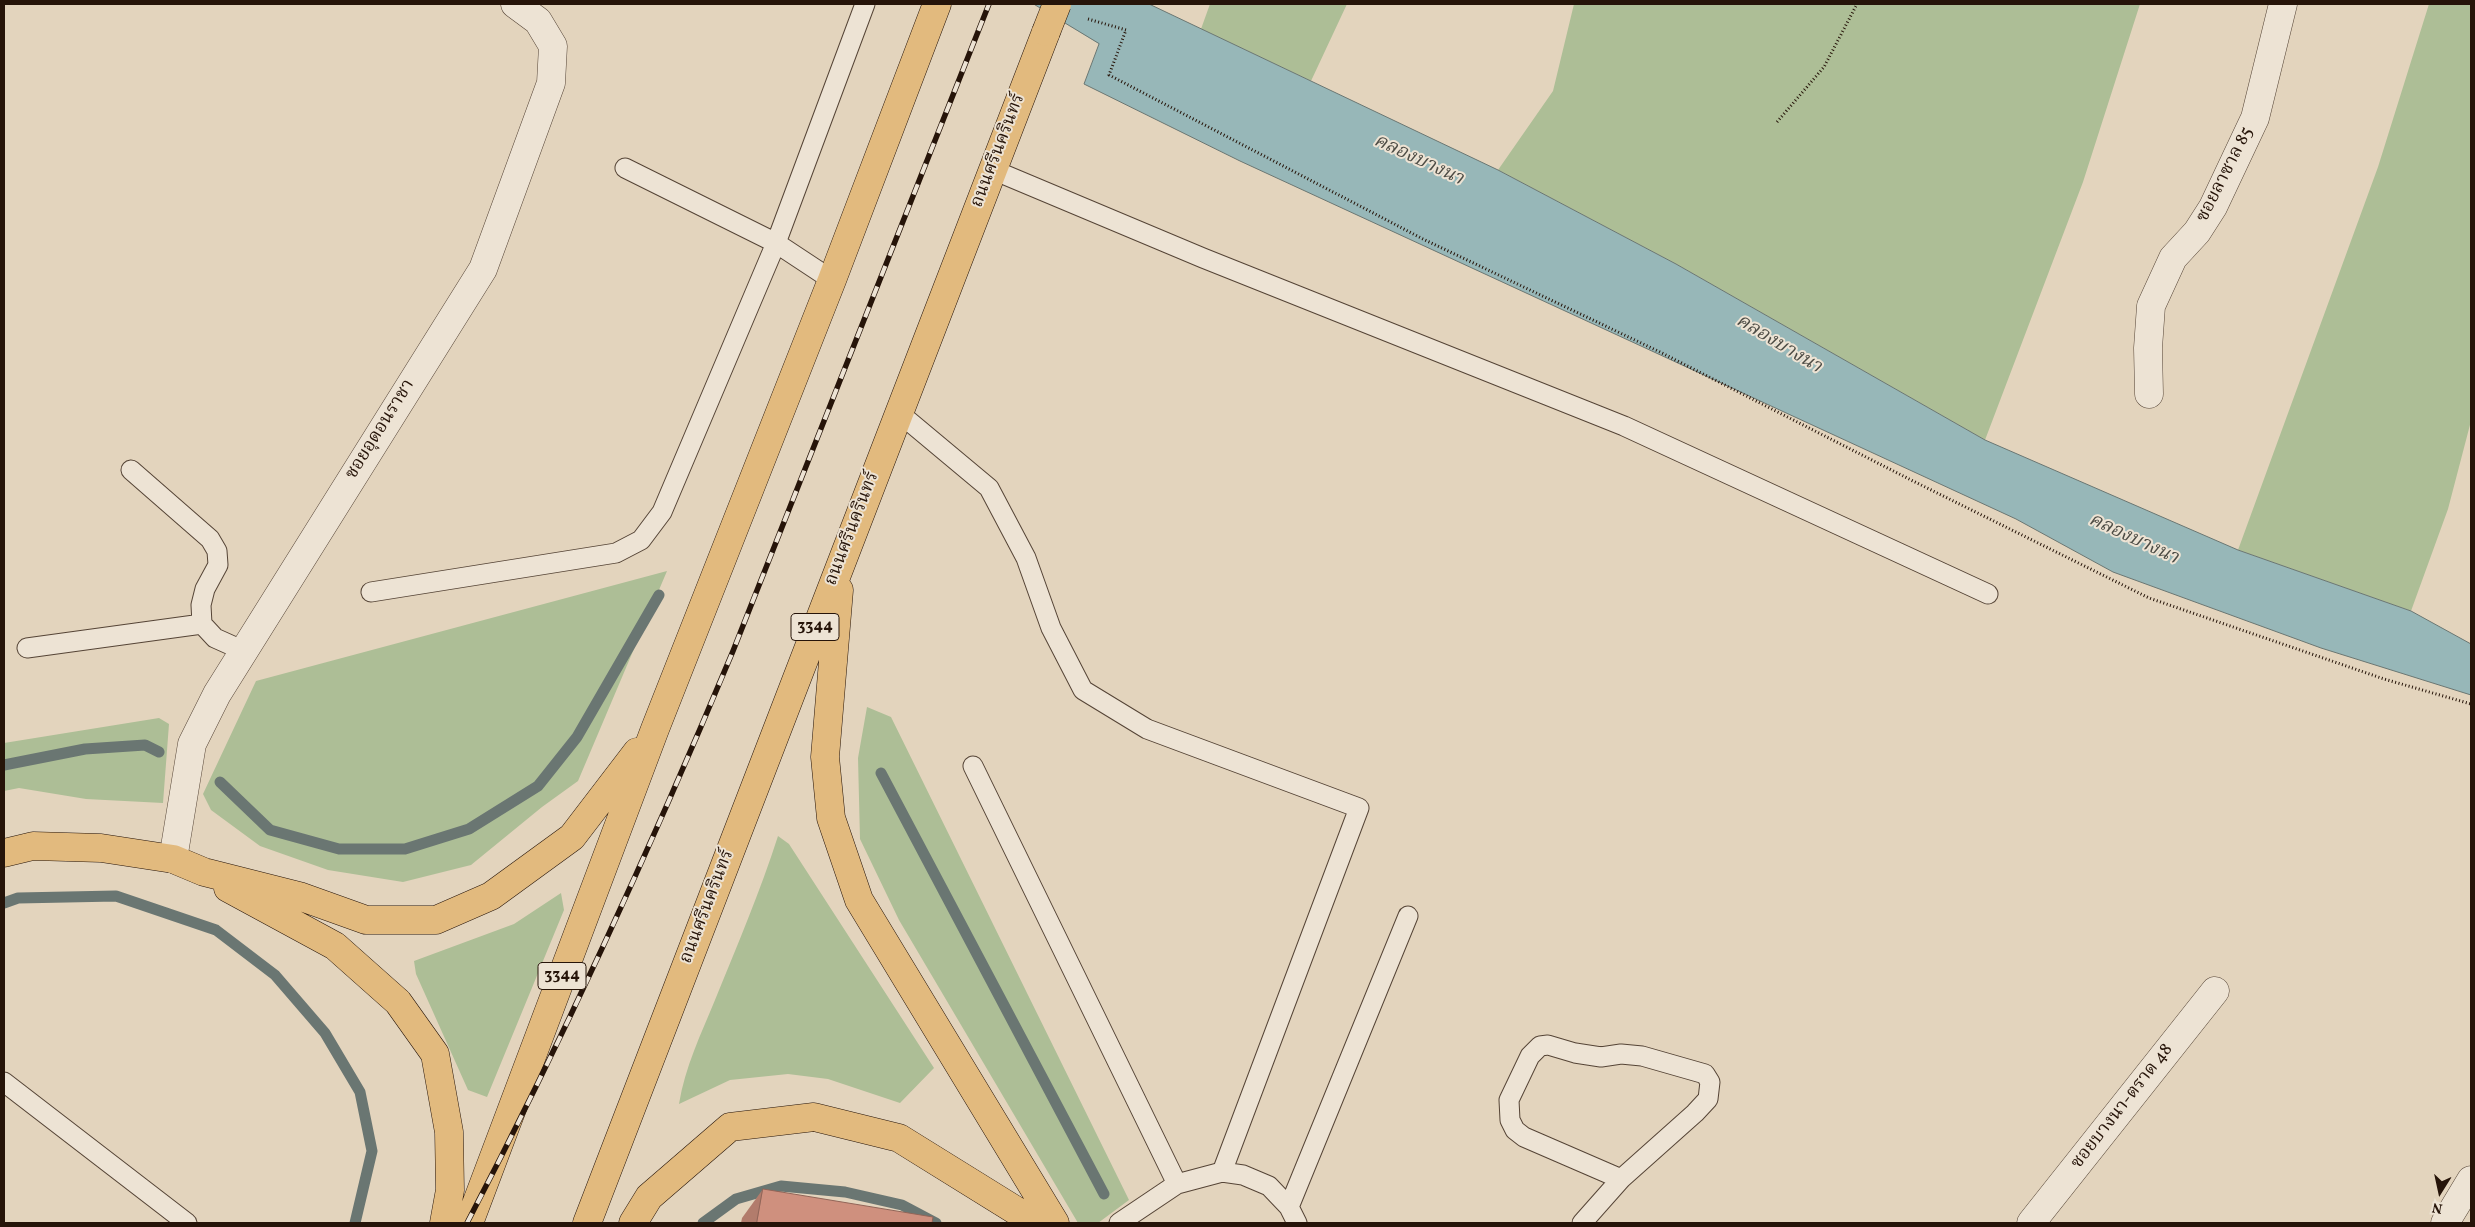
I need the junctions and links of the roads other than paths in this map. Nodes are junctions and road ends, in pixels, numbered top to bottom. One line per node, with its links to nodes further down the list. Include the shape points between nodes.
1 (515, 4): 18 (street, ซอยอุดอนราชา, via 538,21 553,46 551,83 483,269)
2 (865, 4): 8 (lane)
3 (937, 4): 9 (main road, 3344)
4 (1056, 4): 7 (main road, ถนนศรีนครินทร์ / 3344, bridge)
5 (2283, 4): 10 (street, ซอยลาซาล 85, via 2255,118 2213,207 2173,258 2151,306)
6 (625, 168): 8 (lane)
7 (991, 169): 11 (main road, ถนนศรีนครินทร์ / 3344); 15 (lane, via 1203,258 1624,426)
8 (776, 243): 9 (lane); 14 (lane, via 662,512 641,540 616,553)
9 (832, 280): 19 (main road, 3344)
10 (2148, 394)
11 (898, 412): 13 (main road, ถนนศรีนครินทร์ / 3344); 27 (lane, via 989,488 1026,558 1051,628 1083,690 1147,729 1359,808)
12 (131, 470): 16 (lane, via 210,539 217,552 218,565 200,606)
13 (842, 556): 35 (main road, ถนนศรีนครินทร์ / 3344); 38 (main road, via 825,757 831,818 859,900)
14 (370, 592)
15 (1988, 594)
16 (202, 624): 17 (lane); 18 (lane, via 216,638)
17 (27, 648)
18 (244, 651): 22 (street, ซอยอุดอนราชา, via 217,694 192,744)
19 (655, 729): 23 (main road, via 572,837 491,896 436,920 366,920 299,896); 34 (main road, 3344)
20 (973, 766): 30 (lane)
21 (4, 853): 22 (main road, via 33,846 101,848)
22 (173, 859): 23 (main road)
23 (204, 872): 33 (main road, via 242,897 335,946 398,1002 435,1054 449,1132 450,1190)
24 (1408, 916): 31 (lane)
25 (2215, 991): 41 (street, ซอยบางนา-ตราด 48)
26 (4, 1082): 32 (lane)
27 (1222, 1172): 30 (lane); 31 (lane, via 1244,1175 1269,1186)
28 (1621, 1179): 28 (lane, via 1708,1099 1710,1082 1705,1074 1642,1056 1621,1054 1601,1057 1540,1046 1530,1056 1509,1100 1510,1120 1516,1130 1524,1137); 40 (lane)
29 (2471, 1180): 42 (street)
30 (1176, 1184): 39 (lane)
31 (1293, 1215)
32 (187, 1223)
33 (444, 1223)
34 (469, 1223)
35 (587, 1223)
36 (634, 1223): 37 (main road, via 650,1197 730,1127 814,1117 899,1138)
37 (1036, 1223)
38 (1055, 1223)
39 (1119, 1223)
40 (1582, 1223)
41 (2031, 1223)
42 (2445, 1223)

